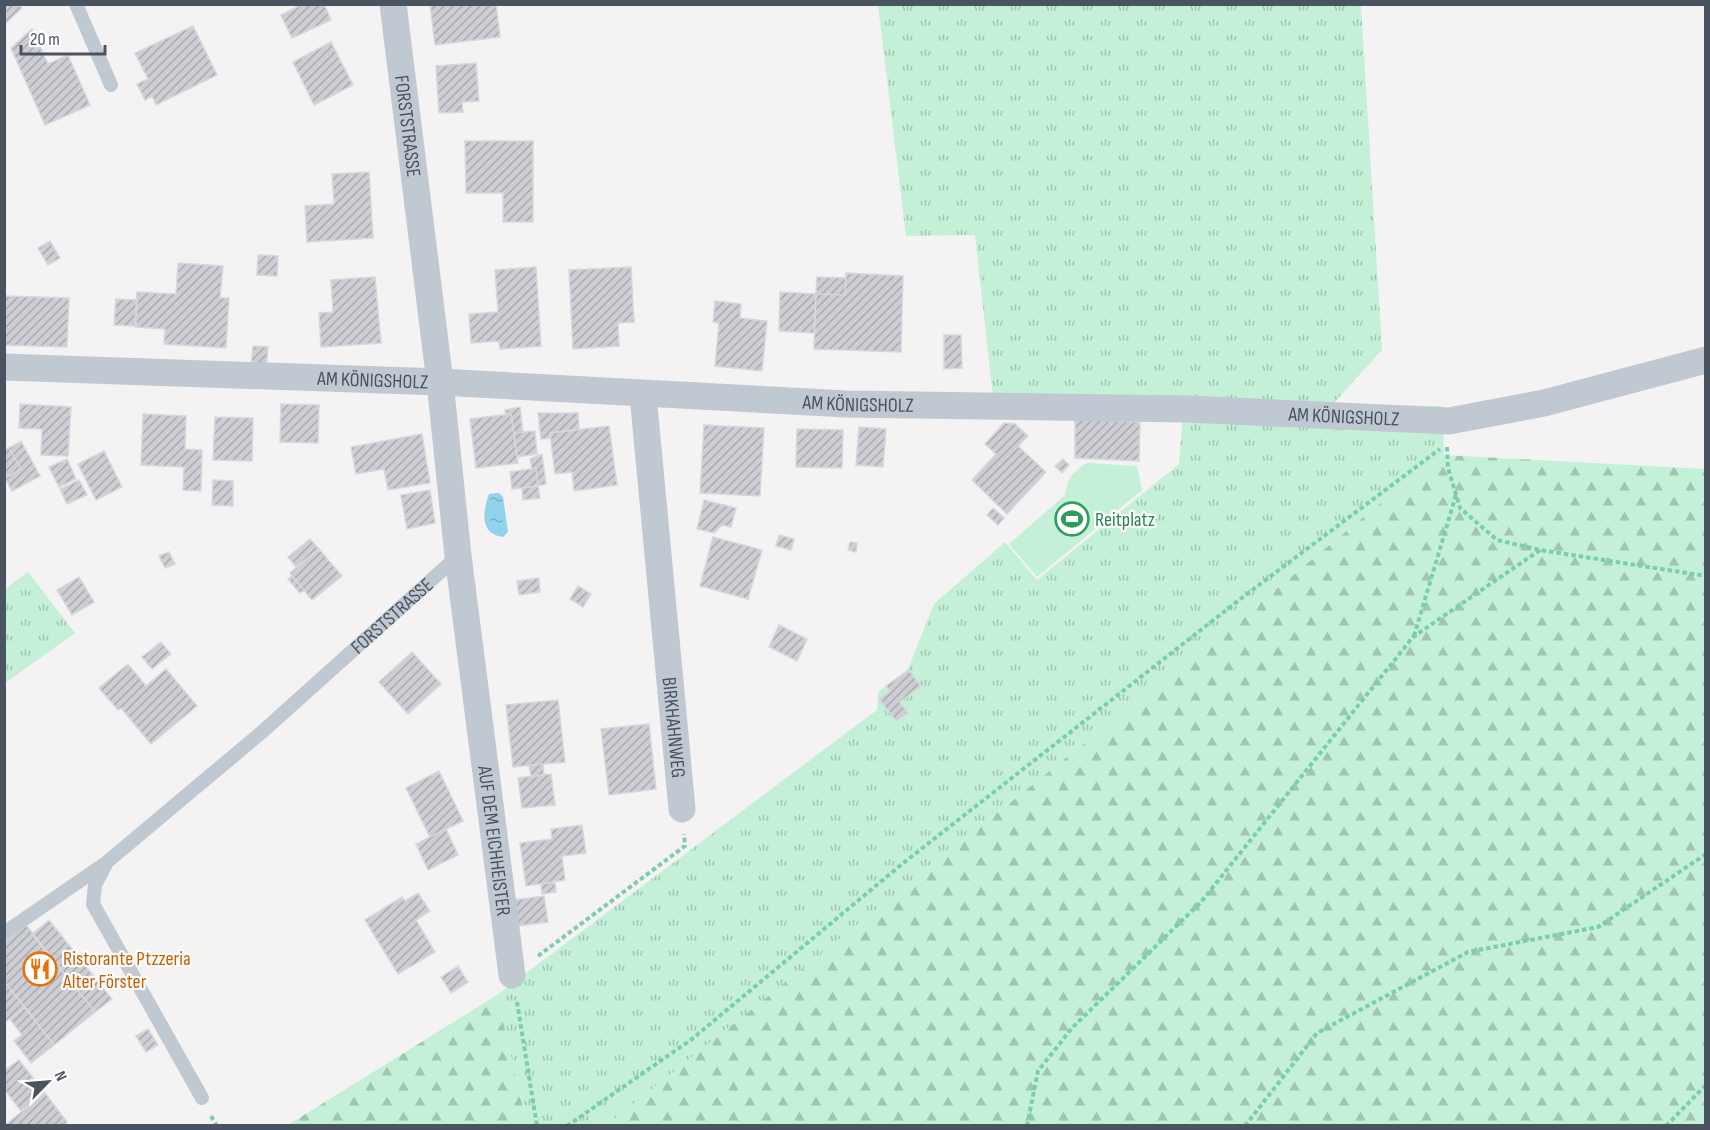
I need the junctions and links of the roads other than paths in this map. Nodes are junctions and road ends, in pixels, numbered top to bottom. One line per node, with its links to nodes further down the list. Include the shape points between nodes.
1 (76, 4): 3 (lane)
2 (393, 4): 6 (street, FORSTSTRASSE)
3 (111, 85)
4 (1706, 360): 7 (street, AM KÖNIGSHOLZ, via 1544,403 1449,421 1188,409 847,404)
5 (4, 367): 6 (street, AM KÖNIGSHOLZ)
6 (440, 382): 7 (street, AM KÖNIGSHOLZ); 8 (street, FORSTSTRASSE)
7 (643, 395): 9 (street, BIRKHAHNWEG)
8 (458, 556): 10 (lane, FORSTSTRASSE, via 262,732); 12 (street, AUF DEM EICHHEISTER)
9 (682, 809)
10 (107, 862): 11 (lane); 13 (lane, FORSTSTRASSE, via 95,885 93,904)
11 (4, 933)
12 (512, 975)
13 (202, 1098)

